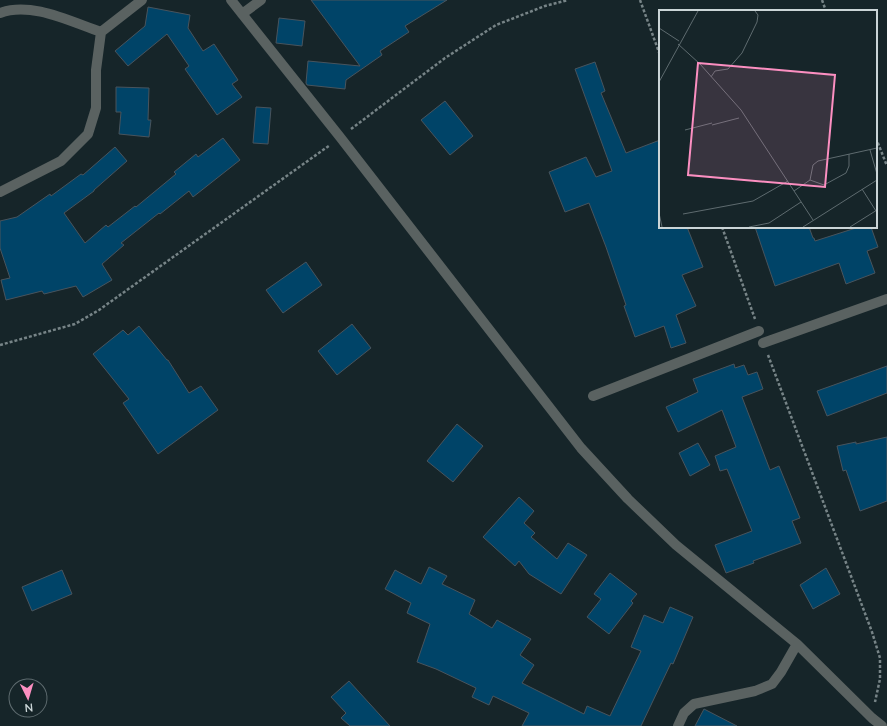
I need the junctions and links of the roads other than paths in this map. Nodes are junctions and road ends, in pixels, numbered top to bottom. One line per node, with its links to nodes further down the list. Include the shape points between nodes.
1 (142, 0): 6 (street)
2 (231, 0): 5 (street)
3 (261, 0): 5 (street)
4 (0, 13): 6 (street, via 7,10 37,10)
5 (242, 14): 12 (street, via 581,448 628,499 676,545)
6 (101, 32): 7 (street, via 96,70 96,108 88,134 61,161)
7 (0, 192)
8 (887, 299): 10 (street)
9 (759, 331): 11 (street)
10 (763, 343)
11 (593, 396)
12 (797, 644): 13 (street, via 772,684 755,691 694,704 684,713); 14 (street)
13 (678, 726)
14 (882, 726)

